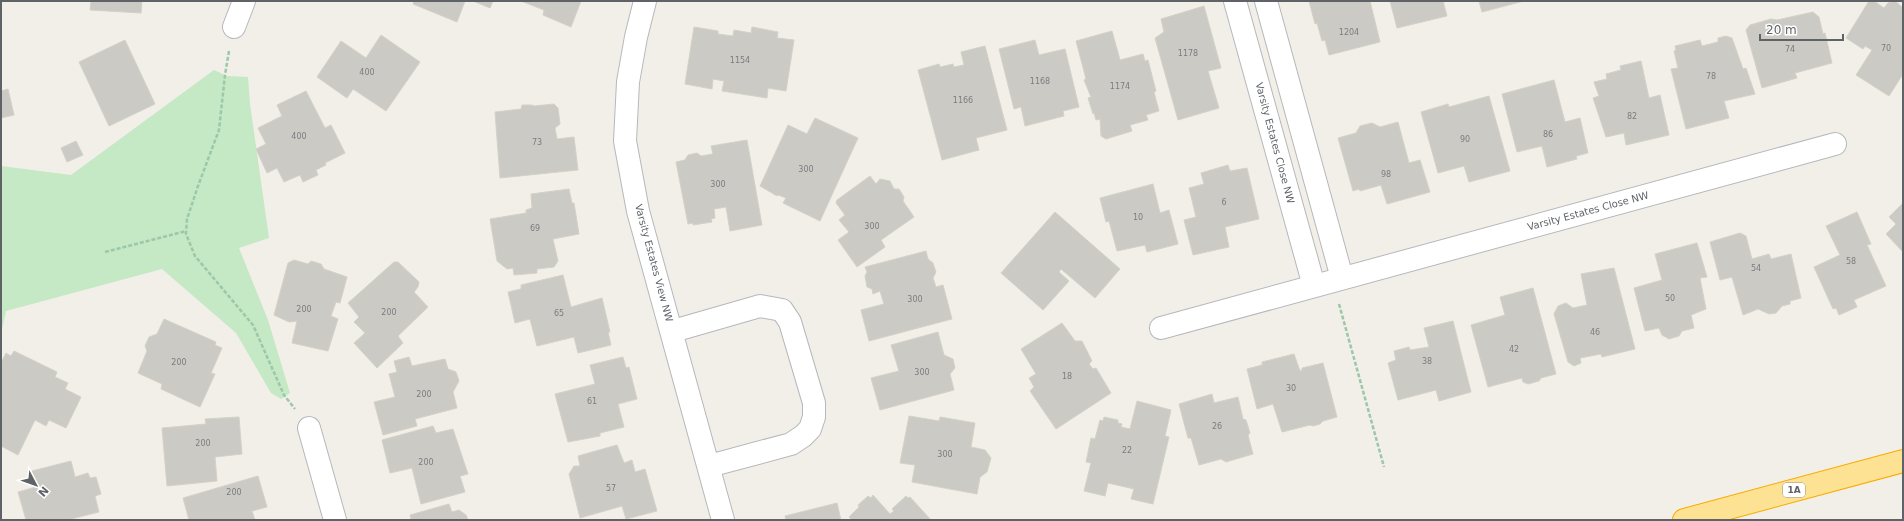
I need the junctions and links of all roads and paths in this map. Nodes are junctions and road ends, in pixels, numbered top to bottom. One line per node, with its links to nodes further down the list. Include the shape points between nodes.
1 (244, 1): 5 (street)
2 (645, 1): 11 (street, Varsity Estates View NW, via 628,82 626,141 638,211)
3 (1235, 1): 9 (street, Varsity Estates Close NW)
4 (1266, 1): 9 (street)
5 (234, 27): 7 (path, via 219,130 187,219)
6 (1835, 144): 9 (street, Varsity Estates Close NW)
7 (186, 231): 8 (path); 12 (path, via 195,256 253,325 284,395)
8 (105, 252)
9 (1328, 282): 10 (street, Varsity Estates Close NW); 15 (path, via 1340,309)
10 (1161, 328)
11 (672, 331): 14 (street, Varsity Estates View NW); 14 (street, via 760,306 782,310 790,322 814,403 814,417 810,429 790,444)
12 (310, 428): 16 (street)
13 (1903, 461): 18 (highway, 1A)
14 (709, 466): 17 (street, Varsity Estates View NW)
15 (1384, 468)
16 (335, 520)
17 (723, 520)
18 (1684, 520)

